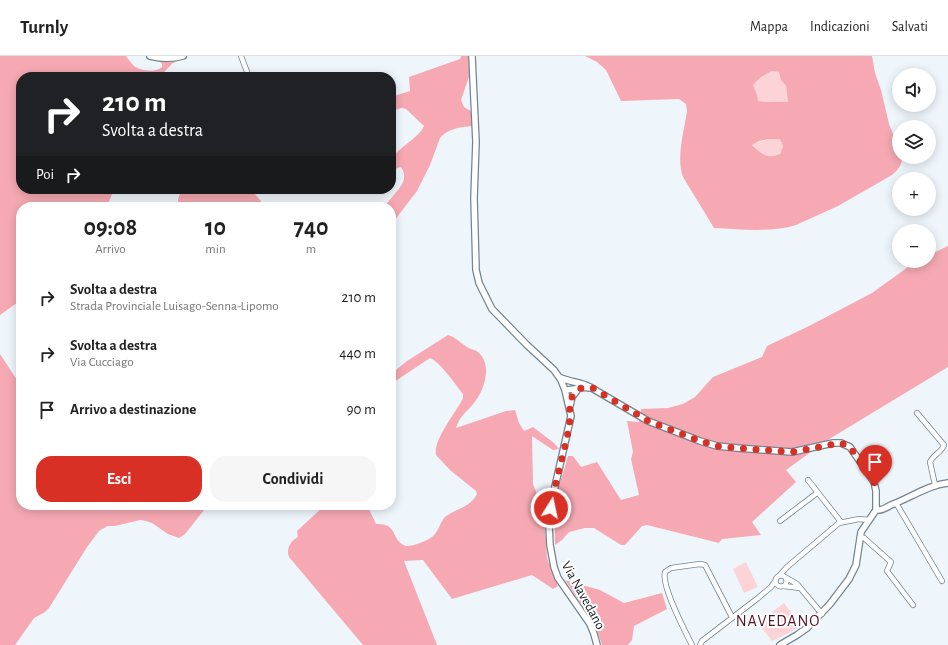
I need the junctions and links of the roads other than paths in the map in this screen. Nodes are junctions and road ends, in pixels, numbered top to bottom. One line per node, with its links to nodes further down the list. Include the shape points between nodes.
1 (150, 56): 2 (street, via 164,59)
2 (183, 56)
3 (241, 56): 5 (street)
4 (472, 56): 6 (street, via 476,142 476,270 479,282 492,309)
5 (247, 72)
6 (559, 377): 7 (street); 10 (street)
7 (574, 381): 8 (street); 10 (street)
8 (593, 388): 9 (street); 18 (street, via 648,421 717,446 792,452 833,443 845,444 850,447 874,482)
9 (578, 389): 10 (street); 11 (street, via 572,397)
10 (565, 390): 11 (street)
11 (570, 406): 33 (street, Via Navedano, via 569,427 551,508 550,545 554,567 561,583 590,624)
12 (917, 413): 15 (street, via 944,445 930,462)
13 (808, 480): 16 (street)
14 (948, 483): 15 (street)
15 (935, 485): 17 (street)
16 (817, 493): 20 (street); 21 (street)
17 (896, 503): 18 (street); 25 (street)
18 (876, 510): 19 (street)
19 (869, 520): 21 (street, via 859,518); 22 (street)
20 (780, 521)
21 (842, 522): 24 (street)
22 (860, 536): 30 (street, via 891,562 887,571); 31 (street, via 858,558 853,572)
23 (785, 577): 24 (street); 27 (street, via 787,582); 29 (street)
24 (777, 578): 26 (street); 28 (street)
25 (942, 581)
26 (778, 586): 27 (street); 28 (street)
27 (784, 586): 29 (street)
28 (771, 587): 32 (street)
29 (801, 589): 31 (street)
30 (913, 605)
31 (822, 614): 36 (street, via 797,635)
32 (732, 617): 34 (street, via 703,564 671,568 666,572 664,579); 35 (street)
33 (597, 645)
34 (692, 645)
35 (700, 645)
36 (780, 645)

